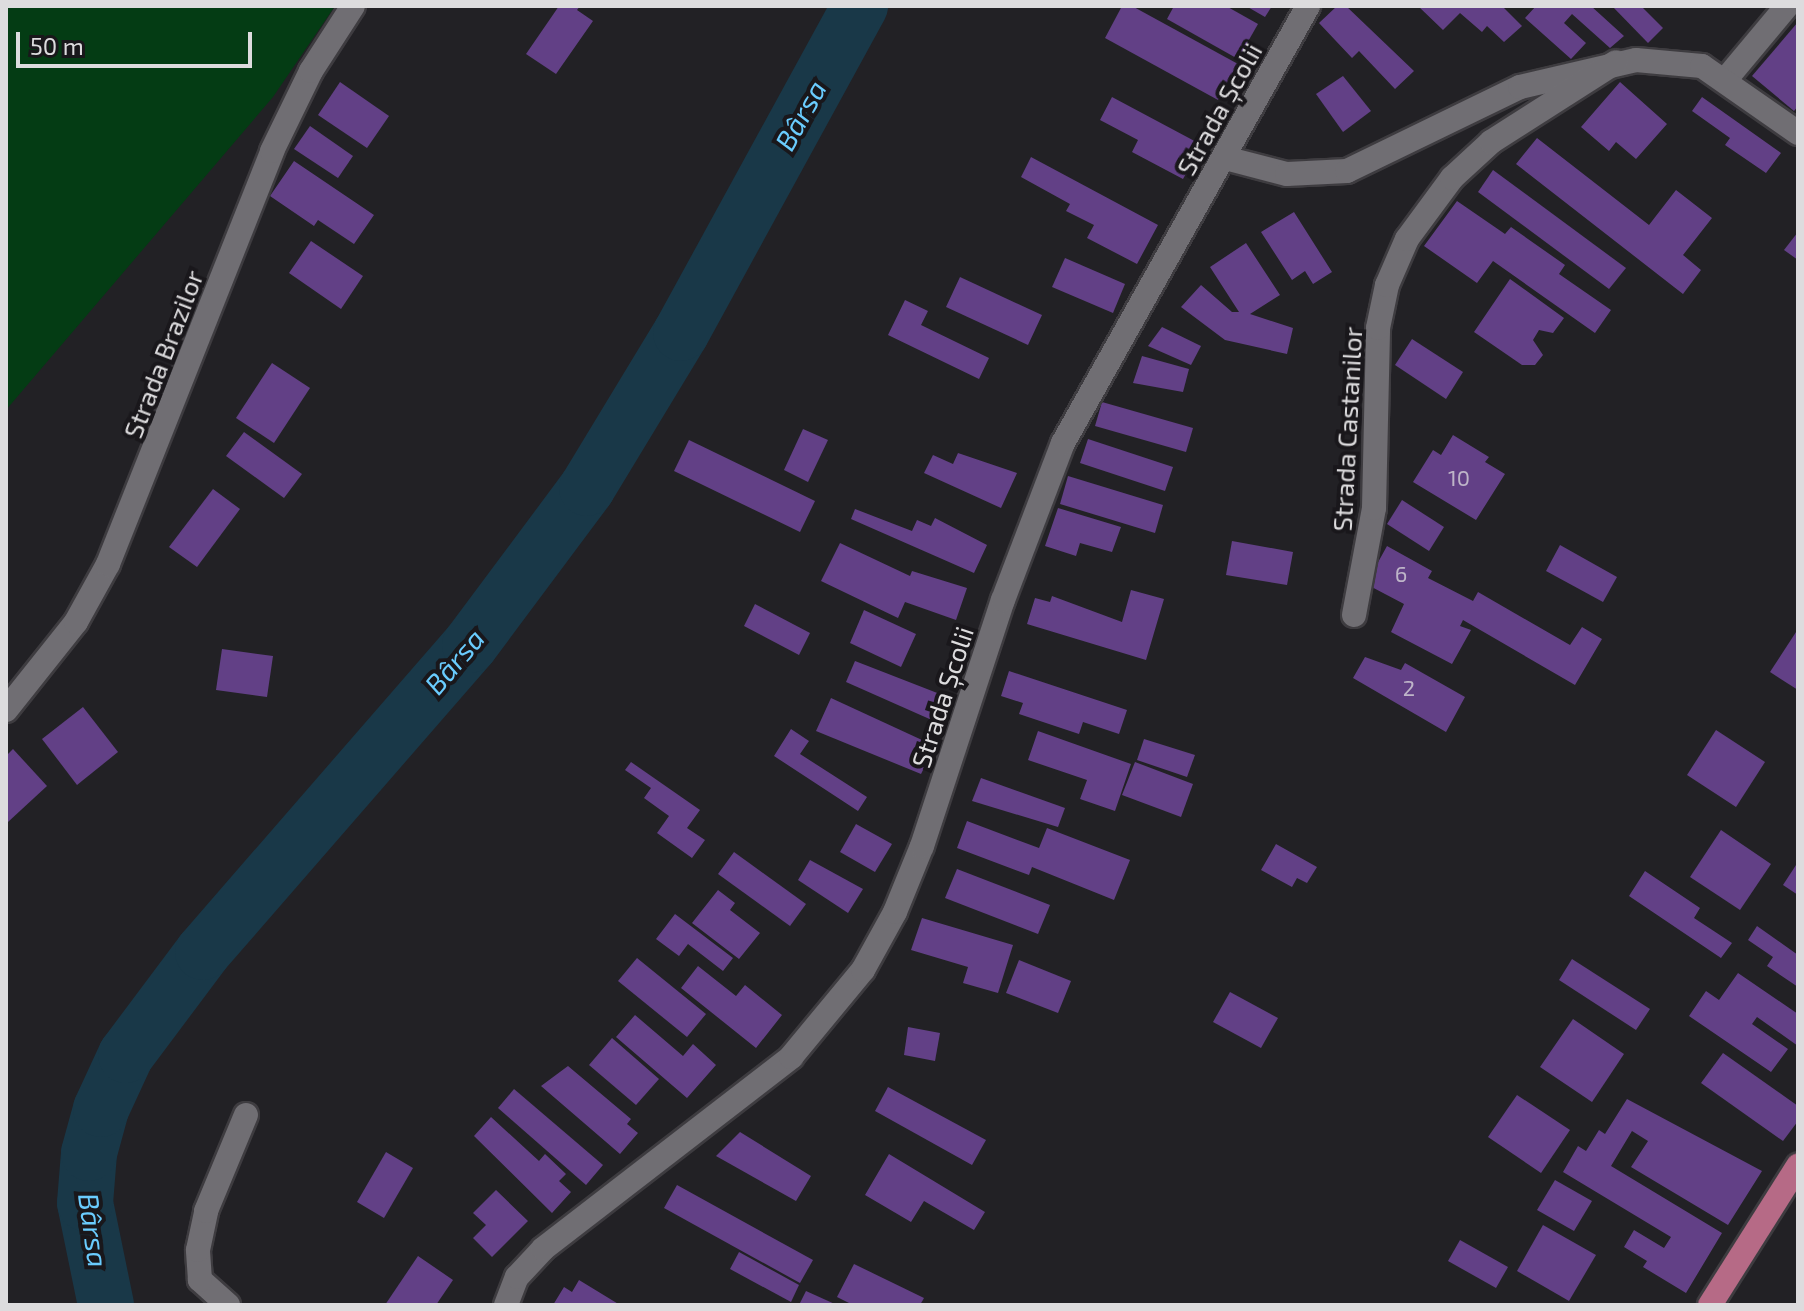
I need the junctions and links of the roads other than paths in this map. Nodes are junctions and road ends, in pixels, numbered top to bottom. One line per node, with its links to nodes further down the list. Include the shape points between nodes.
1 (353, 6): 9 (street, Strada Brazilor, via 311,71 272,151 108,564 76,622)
2 (1308, 6): 7 (street, Strada Școlii)
3 (1787, 6): 5 (street)
4 (1616, 62): 5 (street, via 1684,61); 7 (street, via 1520,87 1347,171 1287,174); 8 (street, Strada Castanilor, via 1491,142 1452,178 1407,239 1387,285 1378,328 1374,508)
5 (1726, 79): 6 (street)
6 (1798, 133)
7 (1225, 158): 13 (street, Strada Școlii, via 1063,443 1003,600 922,846 863,970 791,1057 543,1249 517,1277)
8 (1354, 615)
9 (6, 710)
10 (246, 1115): 12 (street, via 206,1211 198,1250 200,1280)
11 (1798, 1166): 14 (main road)
12 (228, 1305)
13 (506, 1305)
14 (1710, 1305)

